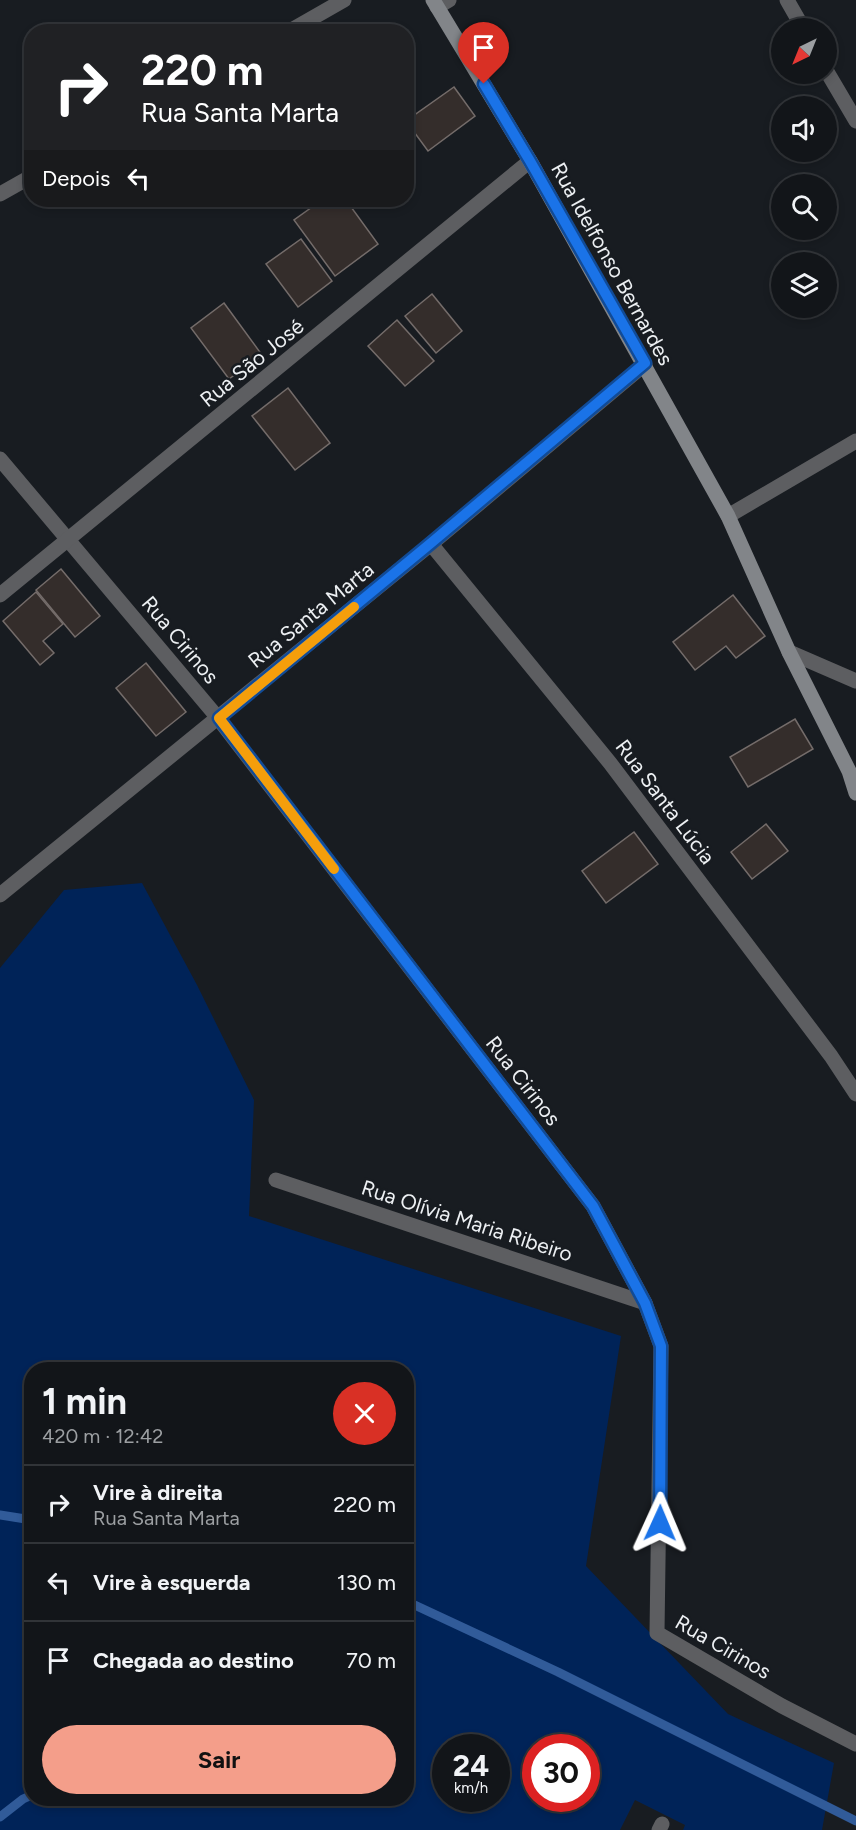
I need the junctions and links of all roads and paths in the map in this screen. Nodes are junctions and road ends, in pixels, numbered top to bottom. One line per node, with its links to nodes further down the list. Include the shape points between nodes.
1 (344, 0): 5 (street)
2 (787, 0): 4 (street)
3 (440, 2): 8 (street, Rua Idelfonso Bernardes)
4 (797, 18)
5 (302, 24)
6 (834, 84): 7 (street)
7 (856, 122)
8 (530, 161): 11 (street, Rua Idelfonso Bernardes); 15 (street, Rua São José)
9 (24, 180): 10 (street)
10 (0, 194)
11 (645, 363): 14 (street, Rua Idelfonso Bernardes); 16 (street, Rua Santa Marta)
12 (856, 441): 14 (street)
13 (0, 459): 15 (street, Rua Cirinos)
14 (728, 516): 18 (street, Rua Idelfonso Bernardes)
15 (68, 541): 17 (street, Rua São José); 20 (street, Rua Cirinos)
16 (431, 543): 20 (street, Rua Santa Marta); 23 (street, Rua Santa Lúcia, via 610,763)
17 (0, 595)
18 (789, 652): 19 (street); 21 (street, Rua Idelfonso Bernardes, via 849,771)
19 (856, 681)
20 (219, 718): 22 (street, Rua Santa Marta); 25 (street, Rua Cirinos, via 593,1206)
21 (856, 793)
22 (0, 895)
23 (856, 1094)
24 (276, 1180): 25 (street, Rua Olívia Maria Ribeiro)
25 (645, 1303): 26 (street, Rua Cirinos, via 661,1346 657,1633)
26 (856, 1744)

